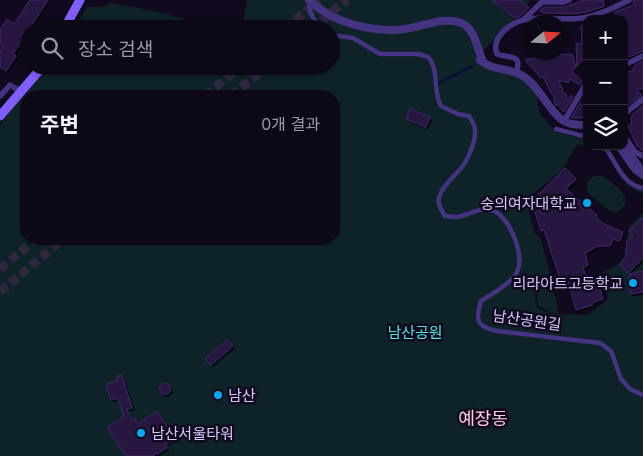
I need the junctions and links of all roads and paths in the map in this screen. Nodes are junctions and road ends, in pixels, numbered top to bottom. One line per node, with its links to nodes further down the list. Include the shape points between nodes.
1 (81, 0): 8 (main road)
2 (309, 0): 9 (street, via 308,6); 14 (street, via 333,18 388,30 446,21 464,24 473,35 480,60 490,67)
3 (569, 0): 5 (street)
4 (629, 0): 7 (street, via 583,18)
5 (542, 1): 6 (street)
6 (528, 15)
7 (568, 17)
8 (70, 20)
9 (315, 20)
10 (523, 20): 14 (street, via 504,30 495,42 496,54 518,60)
11 (340, 36): 36 (street, 남산공원길, via 353,38 380,54 428,57 434,66 436,94 441,106 469,116 473,122 474,138 464,165 441,191 438,199 440,208 445,216 456,217 483,208 495,211 511,228 519,255 518,272 481,301 480,325 497,331 600,343 611,351 621,379)
12 (643, 56): 13 (street)
13 (628, 63)
14 (516, 72): 24 (street, via 536,87)
15 (33, 75): 18 (main road)
16 (33, 75): 22 (main road)
17 (583, 89): 24 (street)
18 (21, 90)
19 (20, 91): 20 (street, via 10,85); 22 (main road)
20 (0, 96)
21 (643, 99): 23 (street)
22 (1, 111)
23 (628, 111)
24 (564, 121): 25 (street)
25 (583, 125)
26 (556, 129): 27 (street)
27 (583, 137)
28 (628, 142): 32 (street, via 635,152)
29 (628, 147): 33 (street)
30 (606, 150): 35 (street, via 624,178)
31 (622, 150): 34 (street)
32 (643, 156)
33 (643, 170)
34 (643, 175)
35 (643, 188)
36 (643, 395)

